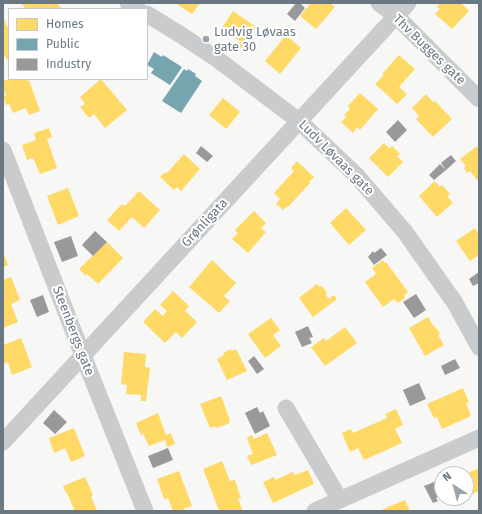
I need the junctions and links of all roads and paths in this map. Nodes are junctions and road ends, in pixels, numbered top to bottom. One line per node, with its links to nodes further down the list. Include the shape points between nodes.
1 (378, 3): 4 (street, Thv Bugges gate)
2 (408, 3): 4 (street, Grønligata)
3 (148, 15): 6 (street, Ludv Løvaas gate, via 217,59)
4 (396, 16): 5 (street, Thv Bugges gate); 6 (street, Grønligata)
5 (479, 99)
6 (299, 121): 8 (street, Ludv Løvaas gate, via 357,176 406,232 455,303); 9 (street, Grønligata)
7 (3, 150): 9 (street, Steenbergs gate)
8 (479, 347)
9 (83, 356): 12 (street, Grønligata); 14 (street, Steenbergs gate)
10 (286, 408): 13 (street)
11 (479, 438): 13 (street)
12 (3, 442)
13 (340, 500): 15 (street)
14 (145, 511)
15 (315, 511)

